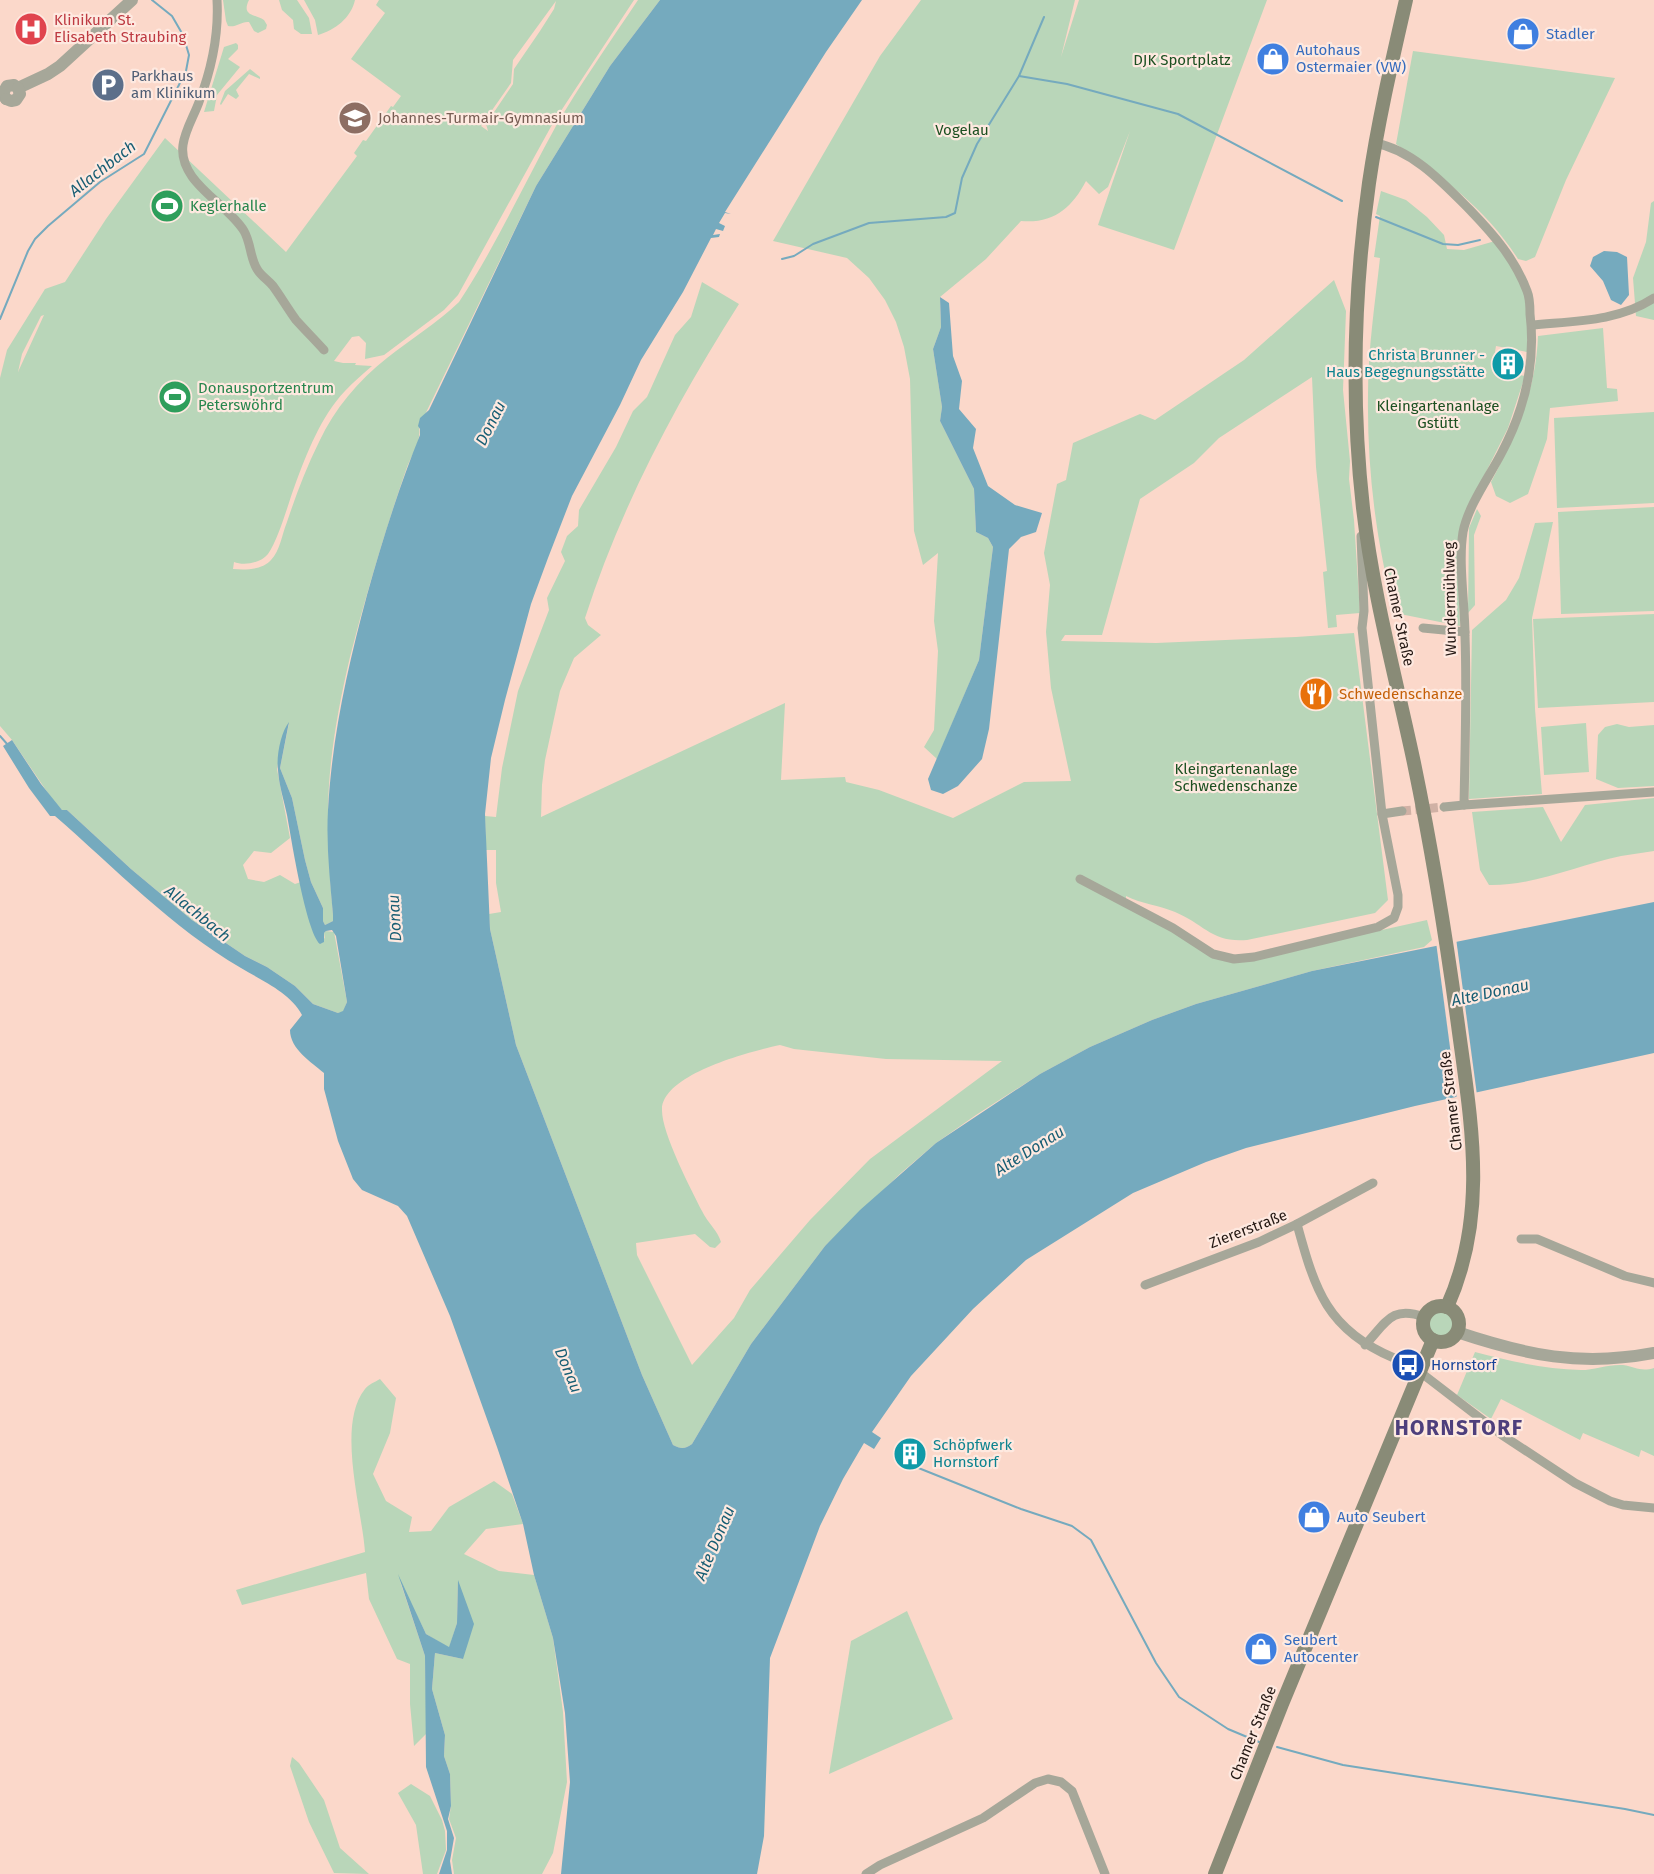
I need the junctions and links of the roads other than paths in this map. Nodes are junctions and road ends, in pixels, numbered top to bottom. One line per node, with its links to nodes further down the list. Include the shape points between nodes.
1 (132, 0): 4 (street, via 60,66)
2 (217, 0): 8 (street, via 216,49 185,138 183,157 196,181 244,231 257,269)
3 (1406, 0): 5 (main road, Chamer Straße)
4 (12, 94)
5 (1376, 143): 7 (street, Wundermühlweg, via 1402,152 1443,183 1495,235 1508,252 1528,294); 9 (main road, Chamer Straße, via 1357,338)
6 (1654, 298): 7 (street, via 1633,310 1600,319)
7 (1532, 325): 11 (street, Wundermühlweg, via 1529,377 1521,408 1463,532)
8 (324, 350)
9 (1358, 453): 16 (street, via 1362,628); 23 (main road, Chamer Straße, via 1377,597 1441,902 1473,1137 1472,1220)
10 (1423, 628): 11 (street)
11 (1465, 632): 13 (street, Wundermühlweg)
12 (1654, 792): 13 (street)
13 (1464, 805): 14 (street)
14 (1444, 807)
15 (1402, 811): 16 (street)
16 (1382, 814): 17 (street, via 1398,895 1394,918 1378,927 1254,957 1234,959 1213,954)
17 (1080, 879)
18 (1373, 1183): 19 (street)
19 (1297, 1224): 22 (street, Ziererstraße); 26 (street, Ziererstraße, via 1309,1268 1325,1303 1343,1327)
20 (1521, 1239): 21 (street, via 1537,1239 1625,1276)
21 (1654, 1283)
22 (1145, 1284)
23 (1448, 1307): 24 (main road, via 1436,1306); 25 (main road, via 1459,1320)
24 (1424, 1317): 26 (street, via 1411,1312 1397,1313); 28 (main road)
25 (1457, 1332): 27 (street, via 1553,1357 1594,1359); 28 (main road, via 1449,1340 1438,1341)
26 (1365, 1345): 29 (street, Ziererstraße)
27 (1654, 1353)
28 (1427, 1354): 30 (street, via 1502,1435 1610,1501); 33 (main road, Chamer Straße)
29 (1394, 1358)
30 (1654, 1508)
31 (866, 1874): 32 (street, via 983,1818 1035,1783 1048,1779 1061,1782 1072,1791)
32 (1105, 1874)
33 (1215, 1874)

